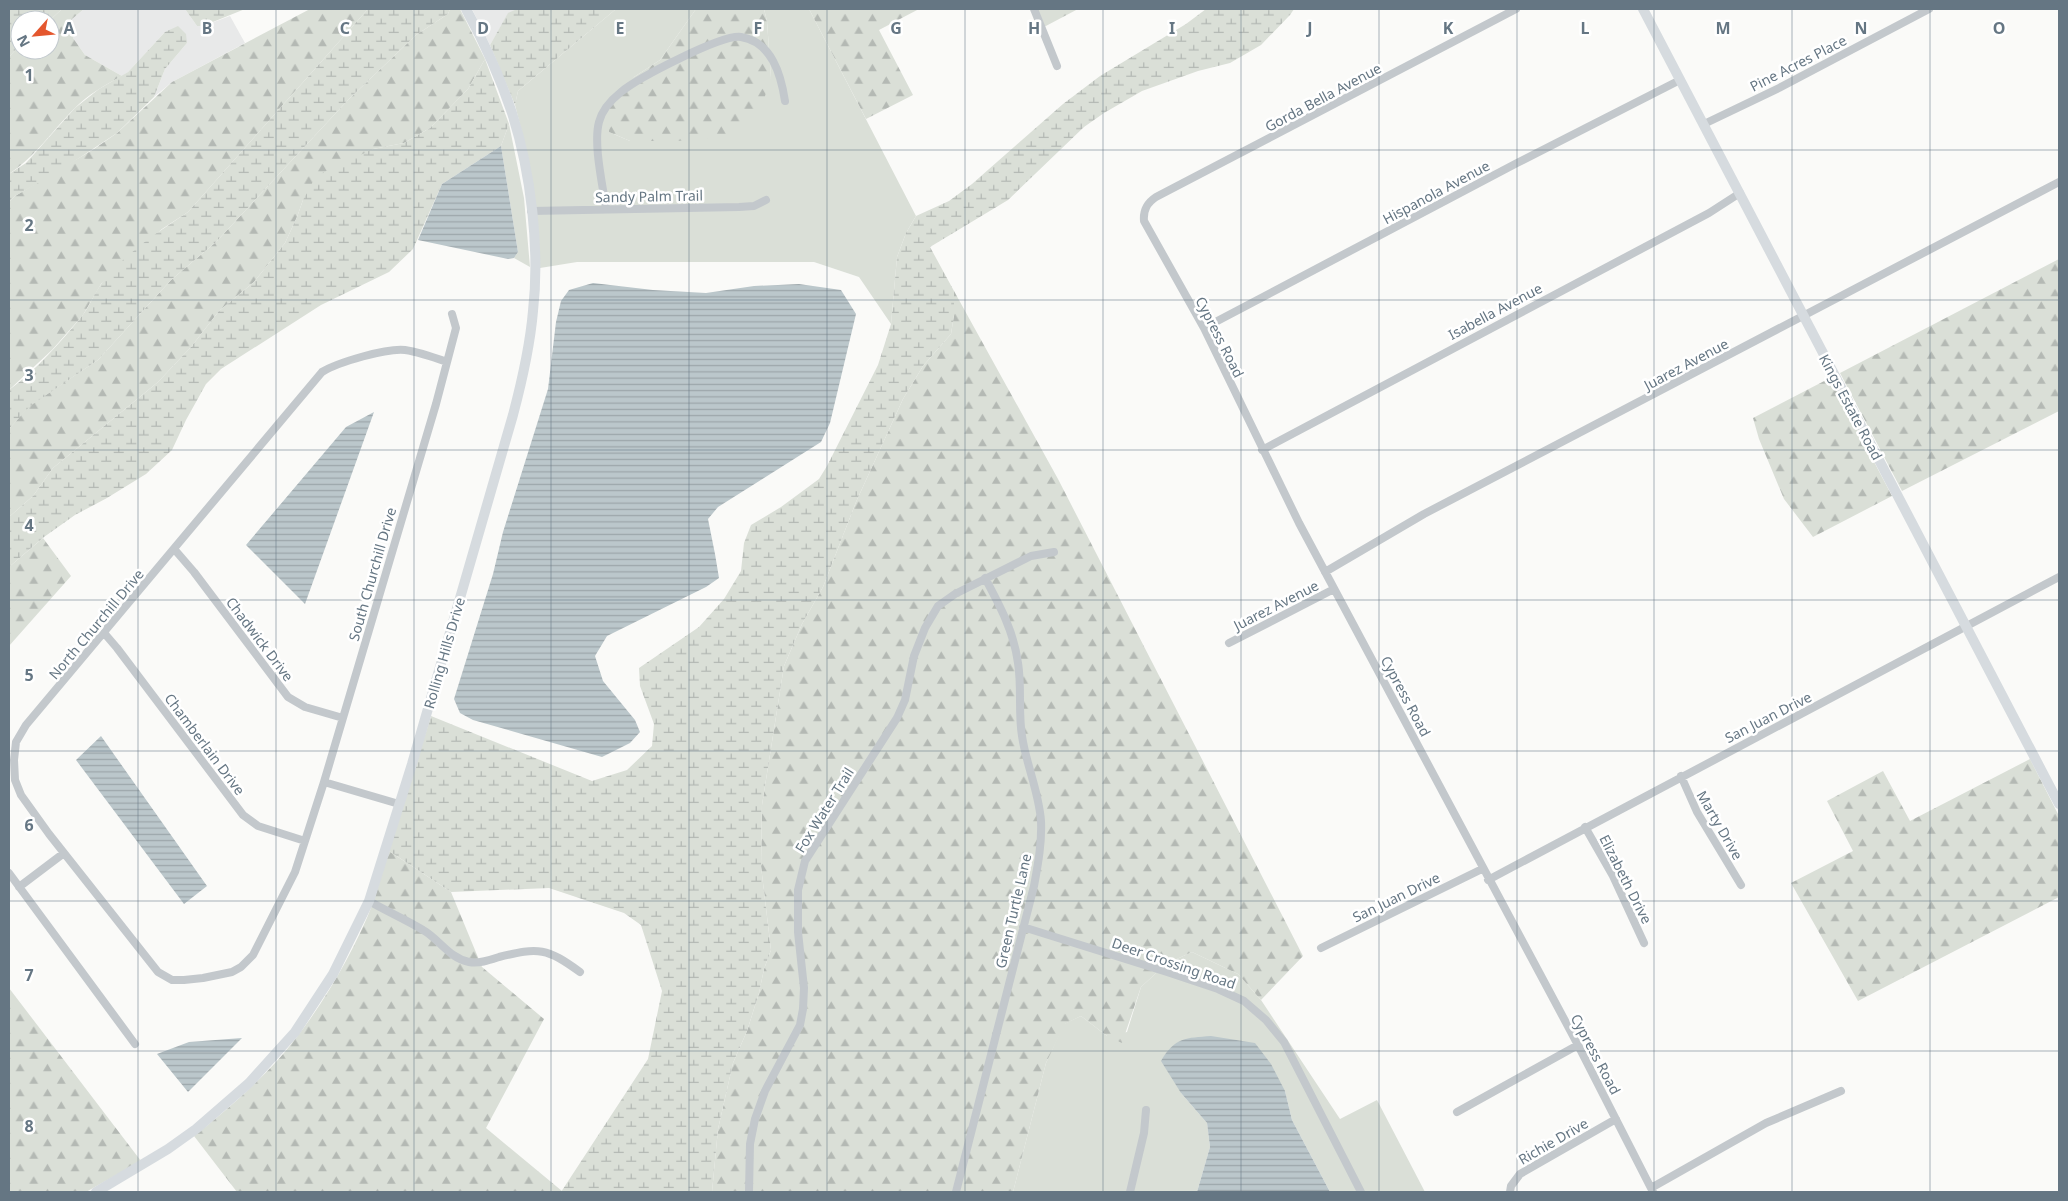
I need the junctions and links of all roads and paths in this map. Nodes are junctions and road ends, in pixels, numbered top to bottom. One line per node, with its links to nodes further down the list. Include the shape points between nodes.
1 (466, 9): 15 (street, Rolling Hills Drive, via 492,61 512,114)
2 (1034, 9): 6 (street)
3 (1516, 9): 14 (street, Gorda Bella Avenue, via 1156,197)
4 (1643, 9): 7 (street, Kings Estate Road)
5 (1929, 9): 9 (street, Pine Acres Place)
6 (1057, 66)
7 (1680, 80): 9 (street, Kings Estate Road); 18 (street, Hispanola Avenue)
8 (785, 101): 13 (street, via 782,82 764,47 741,37 719,40 640,79 606,106 599,123 598,143)
9 (1704, 124): 11 (street, Kings Estate Road)
10 (2059, 182): 17 (street, Juarez Avenue)
11 (1740, 193): 17 (street, Kings Estate Road); 20 (street, Isabella Avenue, via 1710,213)
12 (766, 200): 13 (street, Sandy Palm Trail, via 754,206 739,207)
13 (606, 210): 15 (street, Sandy Palm Trail)
14 (1144, 210): 18 (street, Cypress Road, via 1147,227)
15 (531, 211): 33 (street, Rolling Hills Drive, via 535,244 534,311 526,363)
16 (452, 314): 19 (street, South Churchill Drive, via 456,328)
17 (1804, 316): 23 (street, Juarez Avenue, via 1424,514); 27 (street, Kings Estate Road)
18 (1204, 328): 20 (street, Cypress Road)
19 (446, 362): 21 (street, North Churchill Drive, via 418,352 393,350 333,365 322,372); 30 (street, South Churchill Drive)
20 (1262, 450): 23 (street, Cypress Road)
21 (175, 550): 28 (street, North Churchill Drive); 30 (street, Chadwick Drive, via 288,697 304,707)
22 (1054, 552): 25 (street, Fox Water Trail, via 1031,556)
23 (1325, 572): 26 (street, Cypress Road)
24 (2059, 577): 27 (street, San Juan Drive)
25 (986, 578): 44 (street, Green Turtle Lane, via 1012,637 1018,664 1021,734 1041,820 1040,852); 56 (street, Fox Water Trail, via 938,606 924,628 897,718 805,862 798,890 803,1009 800,1025 765,1092 755,1119 750,1144)
26 (1334, 589): 29 (street, Juarez Avenue); 38 (street, Cypress Road)
27 (1966, 626): 31 (street, San Juan Drive); 34 (street, Kings Estate Road)
28 (105, 634): 36 (street, Chamberlain Drive, via 242,815 258,826); 37 (street, North Churchill Drive, via 26,725 16,742 15,780 21,795)
29 (1229, 643)
30 (343, 718): 32 (street, South Churchill Drive)
31 (1681, 776): 35 (street, San Juan Drive); 41 (street, Marty Drive, via 1697,812)
32 (324, 782): 33 (street); 36 (street, South Churchill Drive)
33 (399, 804): 43 (street, Rolling Hills Drive)
34 (2059, 804)
35 (1585, 827): 40 (street, San Juan Drive); 45 (street, Elizabeth Drive, via 1613,876)
36 (305, 840): 37 (street, North Churchill Drive, via 295,872 253,954 232,972 184,980 172,980 158,972)
37 (64, 853): 42 (street)
38 (1482, 869): 40 (street, Cypress Road); 46 (street, San Juan Drive)
39 (9, 873): 42 (street)
40 (1488, 880): 49 (street, Cypress Road)
41 (1741, 885)
42 (19, 887): 48 (street)
43 (369, 901): 47 (street, via 424,931 448,951 469,962 541,950 560,957); 55 (street, Rolling Hills Drive, via 315,1004 273,1058 196,1129)
44 (1023, 927): 57 (street, Green Turtle Lane); 59 (street, Deer Crossing Road, via 1218,989 1244,1001 1284,1042)
45 (1644, 943)
46 (1321, 948)
47 (580, 972)
48 (135, 1044)
49 (1578, 1045): 52 (street); 53 (street, Cypress Road)
50 (1841, 1091): 54 (street, via 1766,1123)
51 (1146, 1110): 58 (street, via 1144,1134)
52 (1457, 1112)
53 (1616, 1120): 54 (street, Cypress Road); 60 (street, Richie Drive, via 1520,1174)
54 (1652, 1190)
55 (96, 1192)
56 (749, 1192)
57 (956, 1192)
58 (1130, 1192)
59 (1361, 1192)
60 (1510, 1192)

